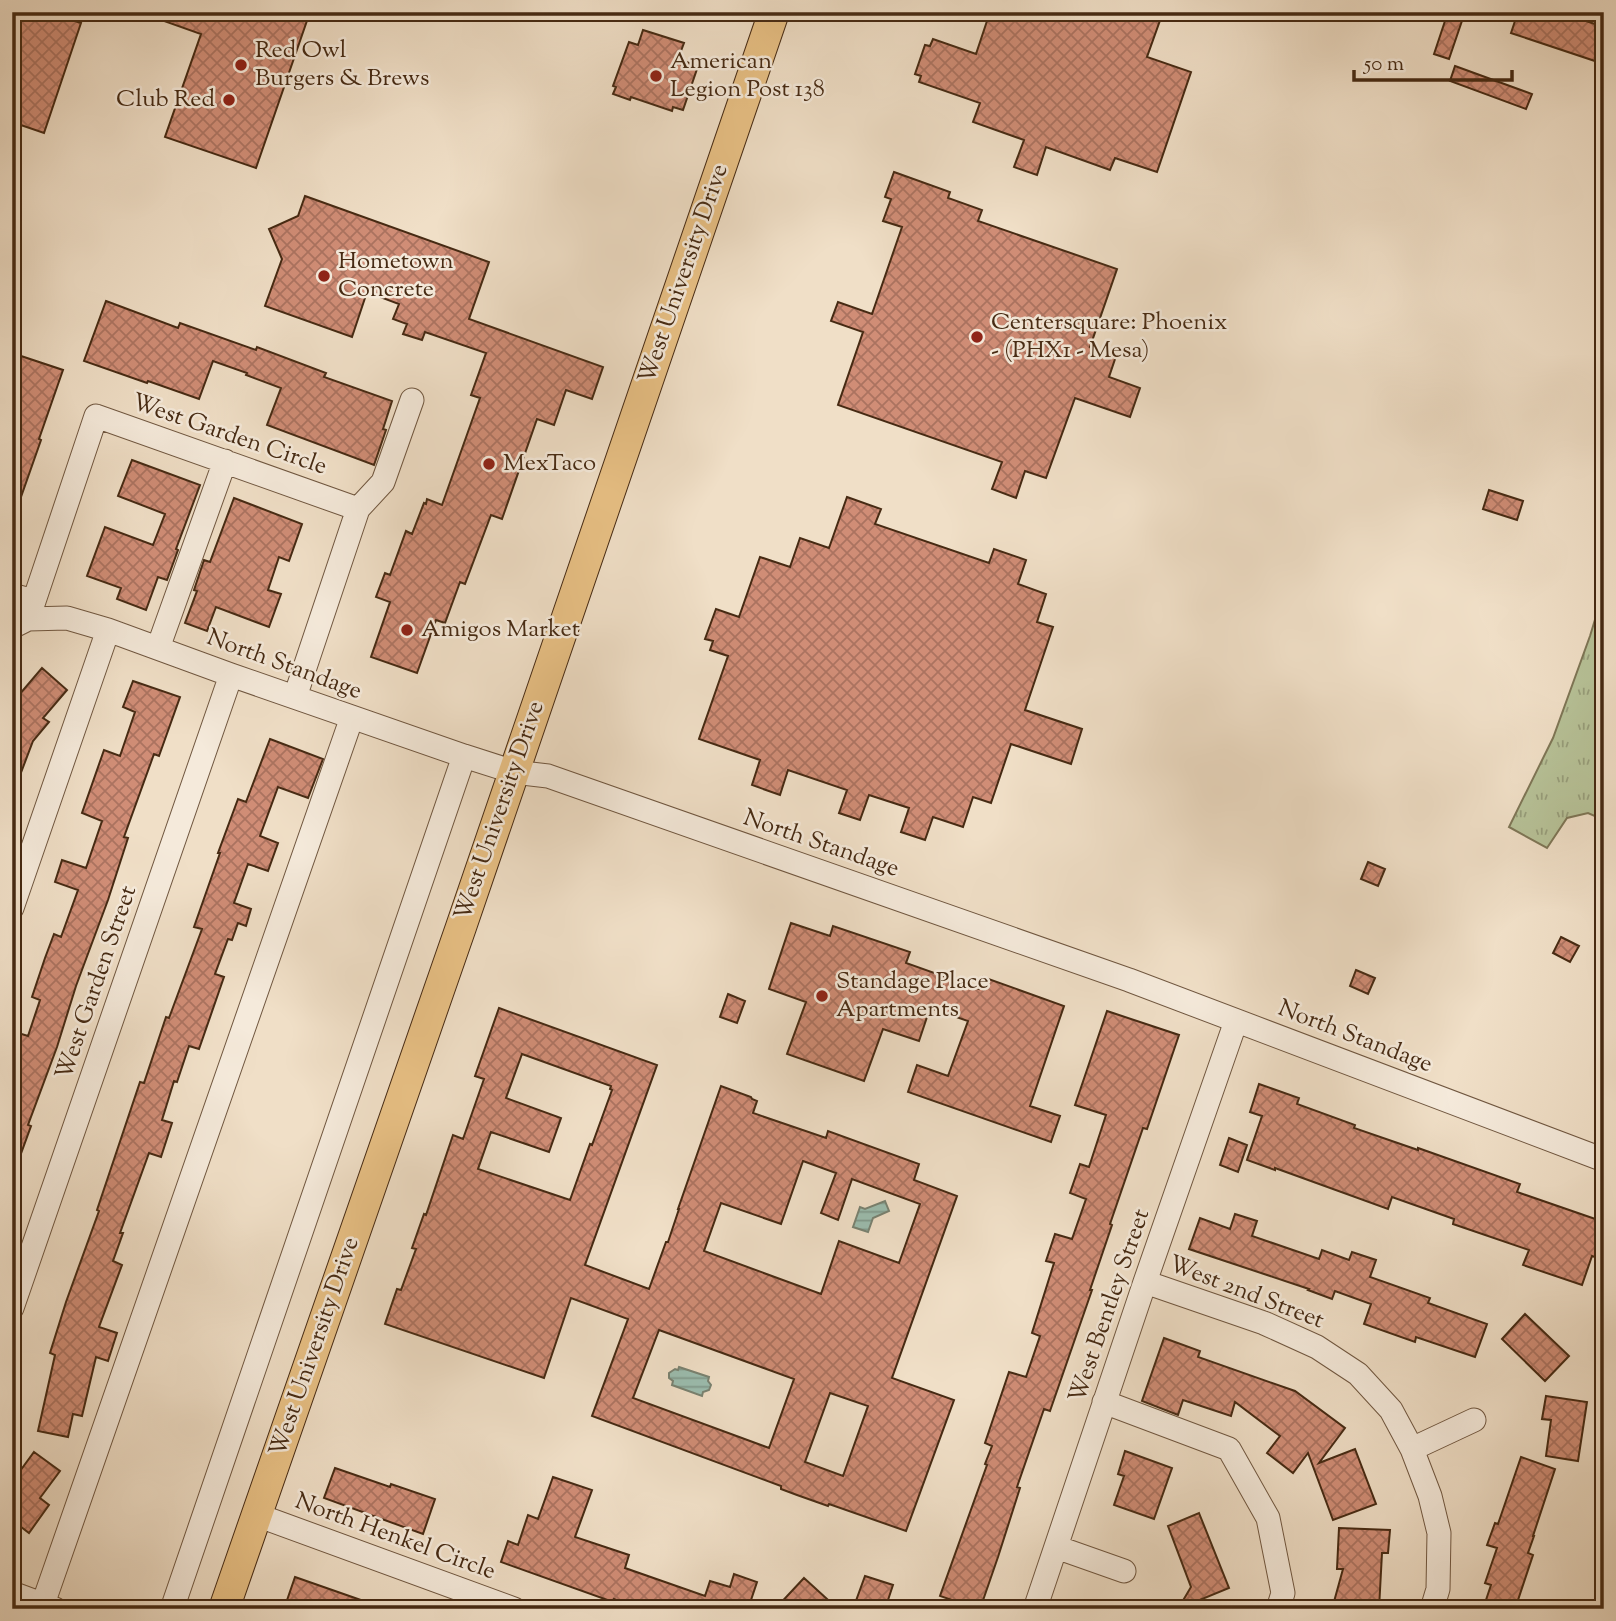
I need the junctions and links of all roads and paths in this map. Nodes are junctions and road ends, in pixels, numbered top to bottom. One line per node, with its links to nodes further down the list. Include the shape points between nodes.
1 (774, 12): 12 (main road, West University Drive)
2 (412, 400): 4 (street, via 383,482)
3 (225, 461): 4 (street, West Garden Circle); 5 (street, West Garden Circle, via 96,416); 7 (street)
4 (358, 509): 9 (street)
5 (22, 610): 6 (street, North Standage)
6 (108, 630): 7 (street, North Standage); 13 (street)
7 (158, 648): 8 (street, North Standage)
8 (231, 675): 9 (street, North Standage); 17 (street, West Garden Street)
9 (295, 697): 10 (street, North Standage)
10 (352, 718): 11 (street, North Standage); 25 (street)
11 (464, 756): 12 (street, North Standage); 26 (street, West University Drive)
12 (514, 772): 14 (street, North Standage, via 560,780); 21 (main road, West University Drive)
13 (12, 908)
14 (1236, 1021): 15 (street, North Standage); 16 (street, West Bentley Street)
15 (1604, 1160)
16 (1144, 1282): 18 (street, West Bentley Street); 20 (street, West 2nd Street, via 1264,1323 1317,1347 1358,1374 1391,1410)
17 (12, 1308)
18 (1104, 1402): 22 (street, West Bentley Street); 30 (street, via 1229,1450 1268,1518 1283,1593)
19 (1474, 1420): 20 (street)
20 (1412, 1449): 31 (street, West 2nd Street, via 1439,1533 1438,1589)
21 (257, 1514): 27 (main road, West University Drive); 28 (street, North Henkel Circle)
22 (1056, 1547): 23 (street); 29 (street, West Bentley Street)
23 (1124, 1571)
24 (12, 1593): 25 (street)
25 (49, 1606)
26 (172, 1609)
27 (225, 1609)
28 (514, 1609)
29 (1035, 1609)
30 (1278, 1609)
31 (1432, 1609)

